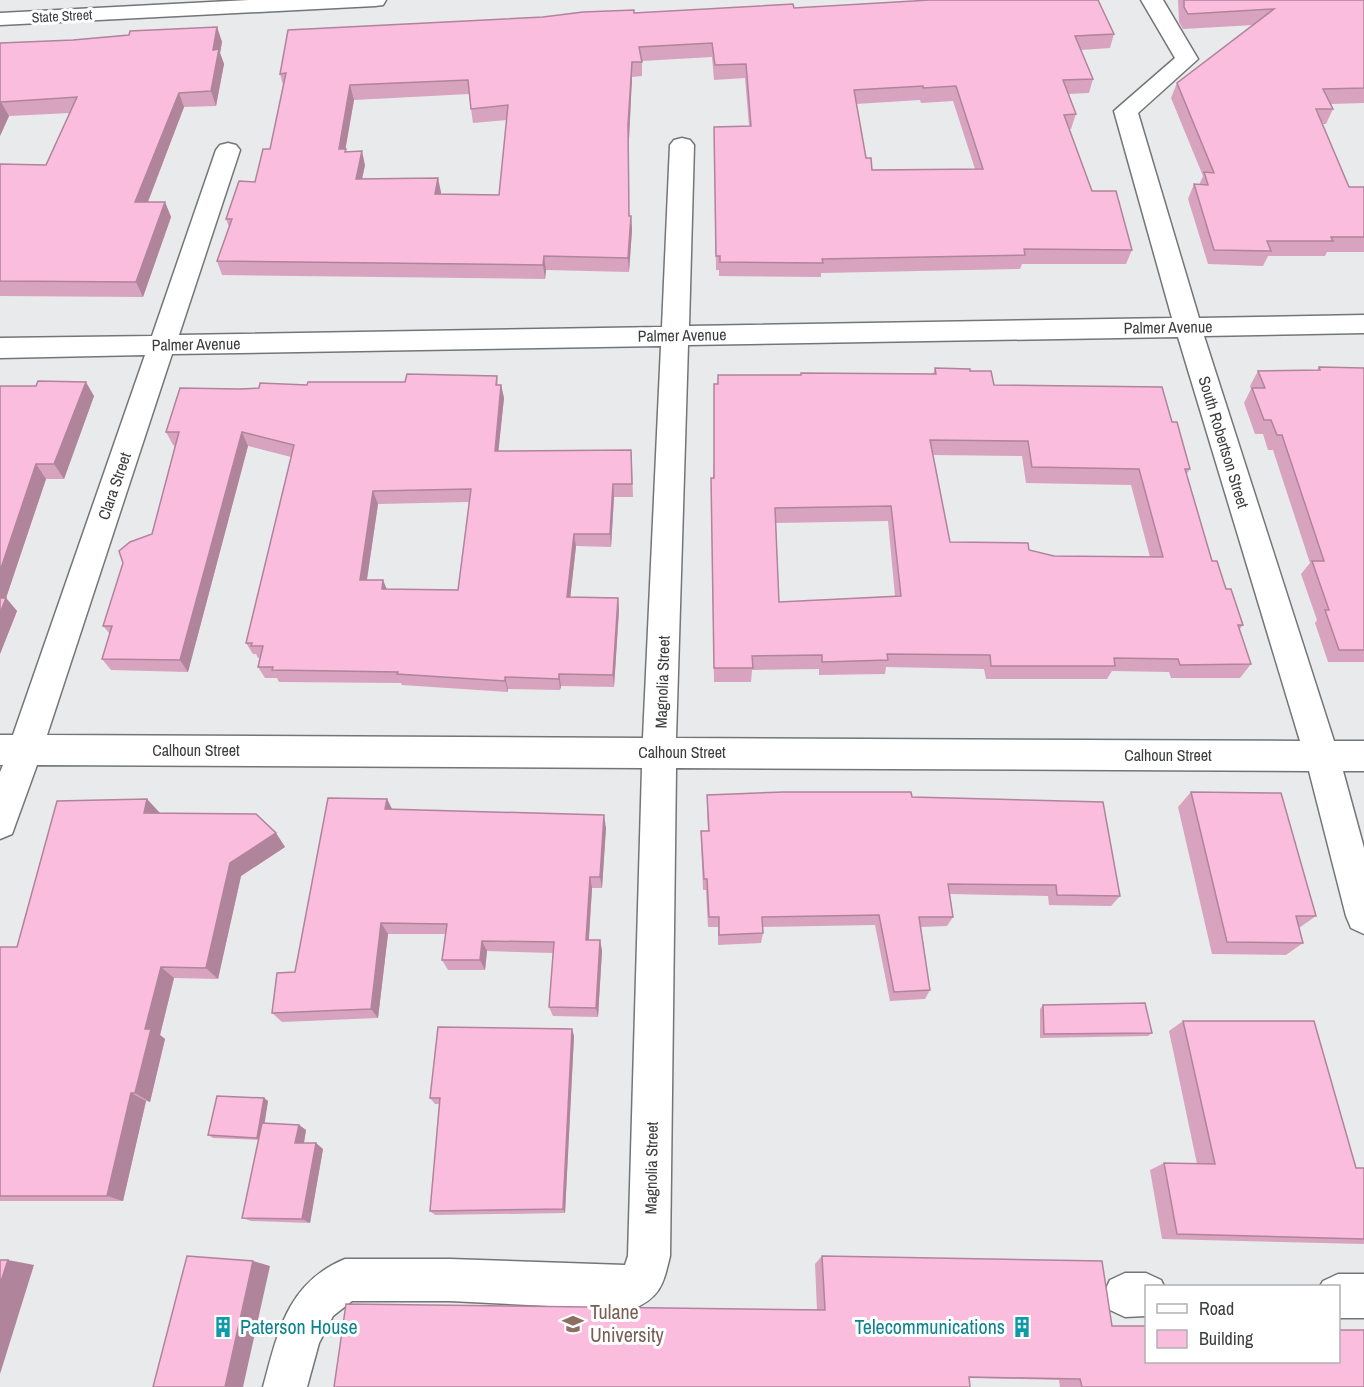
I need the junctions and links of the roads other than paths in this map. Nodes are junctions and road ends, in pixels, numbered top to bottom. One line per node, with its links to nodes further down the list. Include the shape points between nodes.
1 (375, 0): 3 (street, State Street)
2 (1152, 0): 8 (street, South Robertson Street, via 1186,59 1126,111)
3 (344, 1): 4 (street, State Street)
4 (0, 19)
5 (682, 145): 9 (street, Magnolia Street)
6 (228, 150): 10 (street, Clara Street)
7 (1364, 324): 8 (street, Palmer Avenue)
8 (1188, 327): 9 (street, Palmer Avenue); 14 (street, South Robertson Street)
9 (676, 335): 10 (street, Palmer Avenue); 13 (street, Magnolia Street)
10 (162, 345): 11 (street, Palmer Avenue); 12 (street, Clara Street)
11 (0, 348)
12 (12, 750): 13 (street, Calhoun Street); 16 (street, Clara Street)
13 (659, 752): 14 (street, Calhoun Street); 20 (street, Magnolia Street, via 649,1256 643,1278 631,1288 345,1280 318,1301 299,1336)
14 (1322, 756): 15 (street, Calhoun Street); 17 (street, South Robertson Street)
15 (1364, 756)
16 (0, 823)
17 (1364, 916)
18 (1340, 1296): 19 (street)
19 (1364, 1296)
20 (285, 1387)

